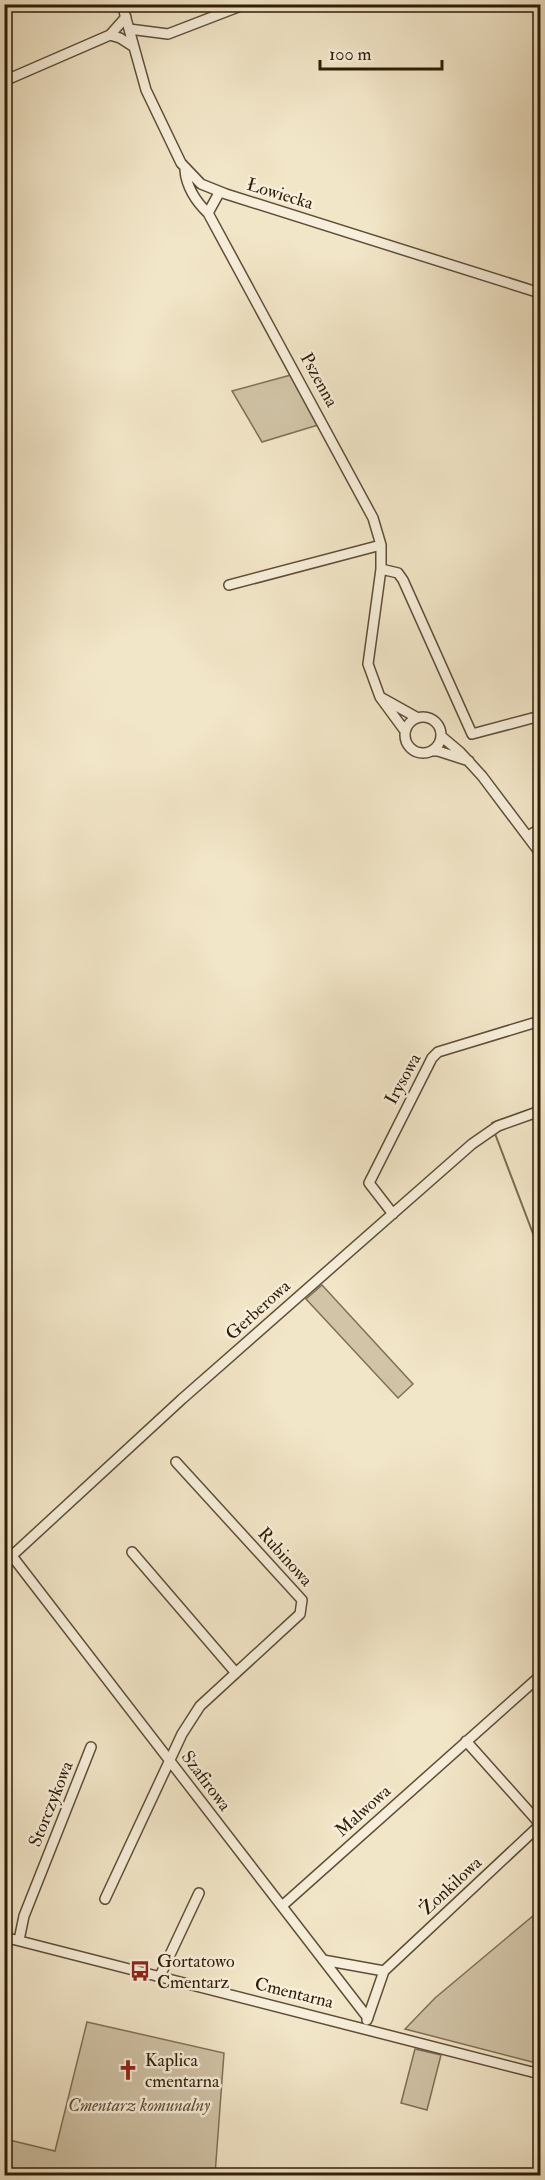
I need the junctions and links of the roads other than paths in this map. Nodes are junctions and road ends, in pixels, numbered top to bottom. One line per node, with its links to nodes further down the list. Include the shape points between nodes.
1 (122, 4): 3 (street, Łowiecka)
2 (246, 4): 4 (street, via 168,34)
3 (126, 17): 4 (street, Łowiecka); 5 (street)
4 (129, 29): 6 (street, Łowiecka)
5 (110, 35): 6 (street); 7 (street)
6 (134, 47): 8 (street, Łowiecka, via 154,111)
7 (4, 81)
8 (185, 170): 9 (street, Łowiecka); 11 (street, Pszenna, via 186,180)
9 (208, 188): 10 (street, Łowiecka); 11 (street)
10 (219, 192): 11 (street); 12 (street, Łowiecka)
11 (204, 210): 13 (street, Pszenna, via 364,500)
12 (540, 293)
13 (381, 545): 14 (street, Pszenna); 15 (street)
14 (381, 569): 16 (street, Pszenna, via 368,664); 17 (street, via 398,573 403,580 472,734)
15 (229, 585)
16 (380, 696): 18 (street); 19 (street, Pszenna)
17 (540, 716)
18 (416, 717): 19 (street); 20 (street, via 434,720)
19 (405, 731): 21 (street, Pszenna, via 405,741 411,749)
20 (441, 736): 21 (street); 22 (street)
21 (431, 751): 22 (street, Pszenna)
22 (469, 761): 24 (street)
23 (540, 829): 24 (street)
24 (528, 836): 25 (street)
25 (540, 853)
26 (540, 1021): 28 (street, Irysowa, via 438,1052 432,1058 369,1183)
27 (540, 1112): 28 (street, Gerberowa, via 488,1131)
28 (393, 1214): 31 (street, Gerberowa)
29 (176, 1462): 32 (street, Rubinowa, via 302,1600 300,1614)
30 (132, 1552): 32 (street)
31 (8, 1559): 36 (street, Szafirowa)
32 (236, 1673): 36 (street, Rubinowa, via 200,1706)
33 (540, 1676): 34 (street, Malwowa)
34 (466, 1741): 37 (street); 40 (street, Malwowa)
35 (92, 1747): 42 (street, Storczykowa, via 24,1916)
36 (171, 1761): 39 (street, Rubinowa); 40 (street, Szafirowa)
37 (540, 1824): 44 (street, Żonkilowa)
38 (199, 1893): 45 (street)
39 (105, 1899)
40 (282, 1906): 43 (street, Szafirowa)
41 (4, 1937): 42 (street, Cmentarna)
42 (19, 1940): 45 (street, Cmentarna)
43 (323, 1960): 44 (street); 46 (street, Szafirowa)
44 (384, 1971): 46 (street, Żonkilowa)
45 (160, 1976): 46 (street, Cmentarna)
46 (367, 2023): 47 (street, Cmentarna)
47 (540, 2074)

